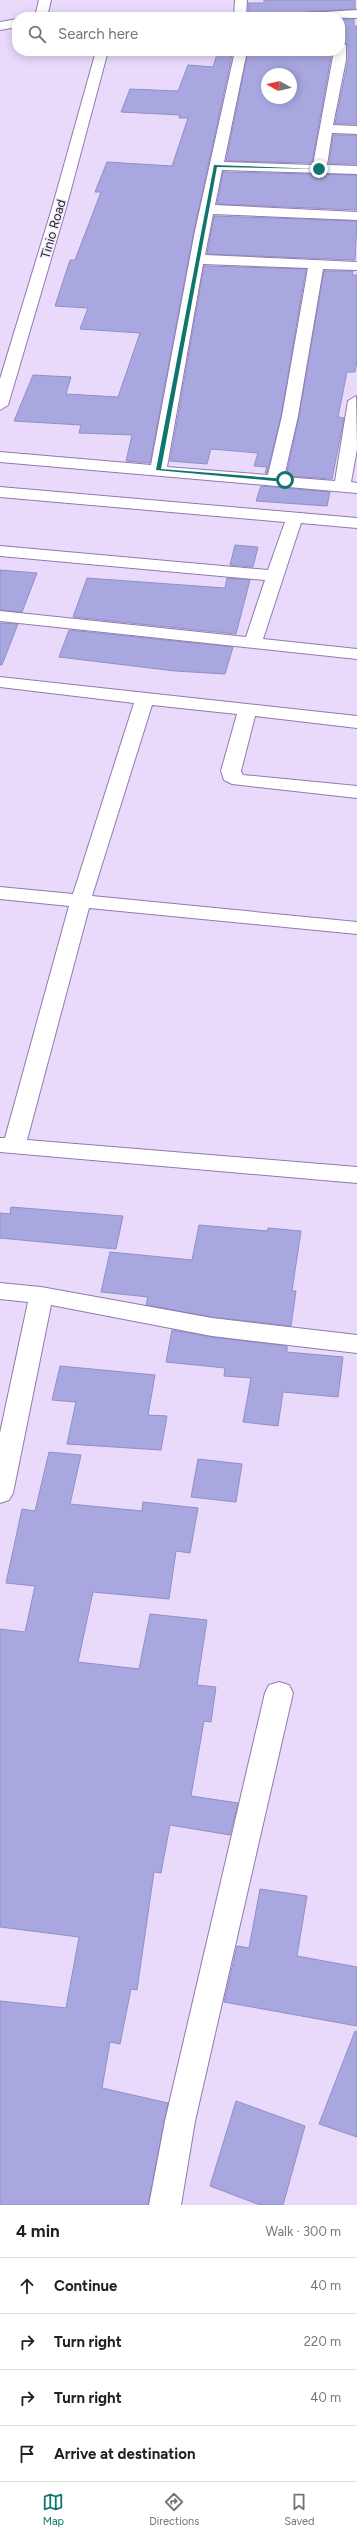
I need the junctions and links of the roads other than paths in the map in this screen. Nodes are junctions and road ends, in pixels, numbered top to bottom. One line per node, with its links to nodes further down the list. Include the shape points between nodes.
1 (45, 0): 3 (street)
2 (240, 0): 4 (street)
3 (42, 12)
4 (240, 12)
5 (357, 14): 6 (street)
6 (345, 15)
7 (12, 24): 8 (street)
8 (0, 26)
9 (101, 56): 23 (street, Tinio Road, via 59,208)
10 (240, 56): 14 (street)
11 (340, 56): 12 (street)
12 (327, 129): 13 (street); 15 (street)
13 (357, 130)
14 (216, 166): 15 (street); 17 (street)
15 (319, 169): 16 (street)
16 (357, 170)
17 (207, 209): 18 (street); 19 (street)
18 (357, 216)
19 (198, 259): 20 (street); 26 (street)
20 (316, 264): 21 (street); 27 (street, via 290,416)
21 (357, 266)
22 (356, 401): 24 (street)
23 (0, 405)
24 (354, 437): 28 (street)
25 (0, 457): 26 (street)
26 (158, 470): 27 (street)
27 (275, 480): 28 (street)
28 (350, 487)
29 (0, 492): 30 (street)
30 (295, 516): 31 (street); 33 (street)
31 (357, 523)
32 (0, 551): 33 (street)
33 (274, 576): 35 (street)
34 (0, 616): 35 (street)
35 (253, 642): 36 (street)
36 (357, 654)
37 (0, 682): 38 (street)
38 (145, 698): 39 (street); 43 (street)
39 (247, 710): 40 (street); 41 (street, via 231,776 239,780)
40 (357, 722)
41 (357, 792)
42 (0, 892): 43 (street)
43 (81, 900): 44 (street); 45 (street)
44 (357, 928)
45 (7, 1145): 46 (street)
46 (357, 1175)
47 (0, 1291): 48 (street)
48 (41, 1295): 49 (street, via 212,1327); 50 (street)
49 (357, 1344)
50 (0, 1493)
51 (279, 1693): 52 (street, via 180,2121)
52 (165, 2205)

